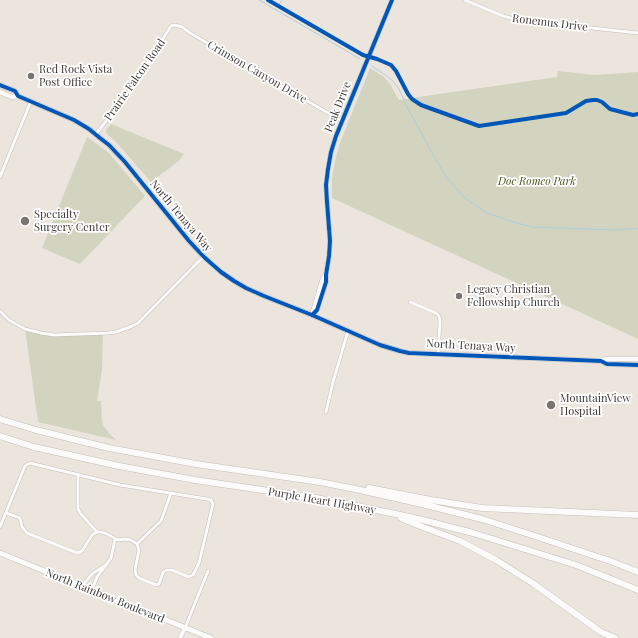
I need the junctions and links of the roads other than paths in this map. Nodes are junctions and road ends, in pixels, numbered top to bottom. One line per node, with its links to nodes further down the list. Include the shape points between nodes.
1 (392, 0): 9 (street, Peak Drive)
2 (465, 0): 4 (street, Ronemus Drive, via 518,20)
3 (173, 25): 9 (street, Crimson Canyon Drive, via 182,27); 10 (street, Prairie Falcon Road, via 134,85)
4 (638, 33)
5 (0, 85): 7 (main road, North Tenaya Way, via 14,90)
6 (0, 92): 7 (main road, North Tenaya Way, via 12,97)
7 (18, 96): 8 (main road, North Tenaya Way)
8 (31, 101): 10 (main road, North Tenaya Way, via 67,116); 11 (street)
9 (342, 121): 15 (street, Peak Drive, via 331,152 327,175 329,256 326,275)
10 (96, 134): 12 (main road, North Tenaya Way, via 126,162)
11 (0, 177)
12 (204, 257): 14 (street, via 138,323 116,332 54,335 41,333 25,329 9,320); 15 (main road, North Tenaya Way, via 246,288)
13 (410, 302): 17 (street, via 439,316)
14 (0, 311)
15 (312, 315): 16 (main road, North Tenaya Way)
16 (348, 331): 17 (main road, North Tenaya Way, via 400,351); 21 (street)
17 (438, 354): 19 (main road, North Tenaya Way)
18 (638, 360): 19 (main road, North Tenaya Way, via 608,358)
19 (601, 362): 20 (main road, North Tenaya Way)
20 (638, 365)
21 (326, 412)
22 (0, 419): 25 (highway, Purple Heart Highway, via 109,448)
23 (0, 436): 28 (highway, Purple Heart Highway, via 119,466 316,498)
24 (78, 474): 26 (street, via 120,485); 27 (street, via 28,464); 31 (street, via 78,509)
25 (292, 478): 29 (highway, via 312,477 482,508); 35 (highway, Purple Heart Highway, via 360,490 482,519)
26 (171, 493): 33 (street, via 161,521); 33 (street, via 211,500 213,504 199,563 193,575 189,577 167,570 163,572 159,584 156,585 139,578 135,573 138,553)
27 (6, 513): 30 (street); 31 (street, via 20,518 27,533 77,553 82,551 92,535)
28 (391, 513): 42 (highway, Purple Heart Highway, via 473,533 576,566); 44 (highway, via 460,541 496,560)
29 (638, 515)
30 (0, 527)
31 (97, 532): 32 (street)
32 (115, 539): 33 (street, via 128,539); 36 (street)
33 (136, 544)
34 (0, 553): 40 (main road, North Rainbow Boulevard)
35 (613, 562): 37 (highway); 39 (highway, Purple Heart Highway)
36 (108, 564): 40 (street, via 92,574); 41 (street, via 97,577)
37 (638, 568)
38 (208, 571): 43 (street)
39 (638, 572)
40 (82, 586): 41 (main road, North Rainbow Boulevard)
41 (92, 590): 43 (main road, North Rainbow Boulevard)
42 (638, 590)
43 (185, 628): 45 (street); 46 (main road, North Rainbow Boulevard)
44 (601, 632): 47 (highway); 48 (highway)
45 (180, 638)
46 (211, 638)
47 (606, 638)
48 (615, 638)

